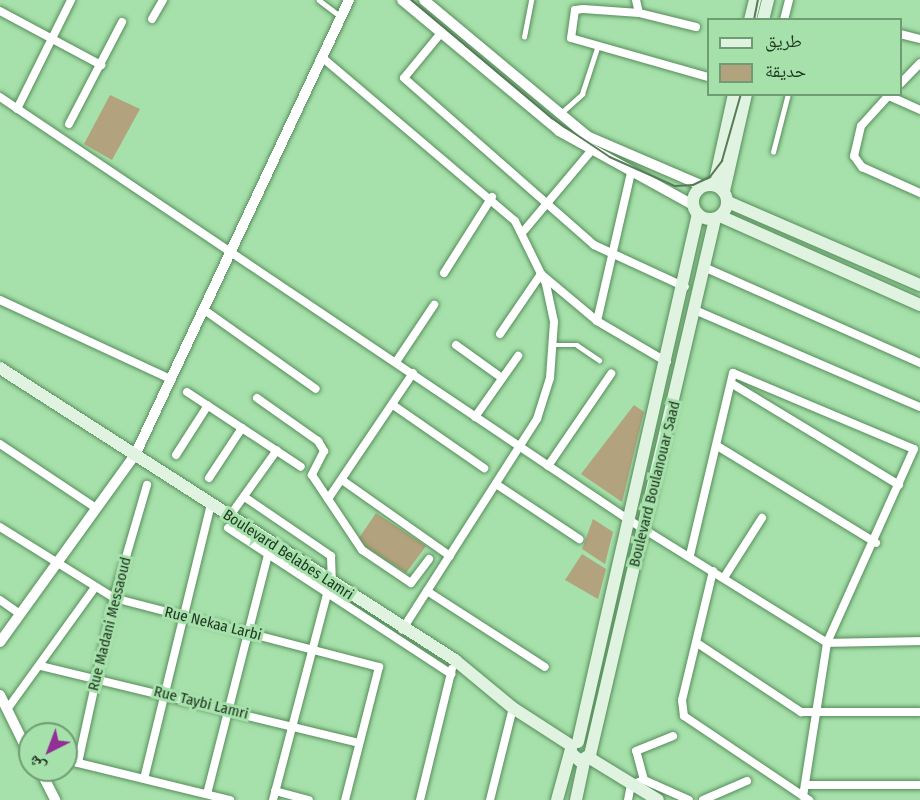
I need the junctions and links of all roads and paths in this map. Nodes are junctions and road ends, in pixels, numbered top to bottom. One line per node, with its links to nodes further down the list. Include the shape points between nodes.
1 (71, 0): 24 (street)
2 (164, 0): 18 (street)
3 (319, 0): 14 (lane)
4 (349, 0): 14 (street)
5 (402, 0): 21 (street)
6 (424, 0): 40 (street)
7 (531, 0): 23 (lane)
8 (636, 0): 13 (street)
9 (755, 0): 15 (main road)
10 (768, 0): 16 (main road)
11 (789, 0): 17 (street)
12 (0, 11): 24 (street)
13 (639, 13): 20 (street); 26 (street, via 575,10 571,38)
14 (342, 18): 27 (street)
15 (750, 18)
16 (764, 18)
17 (784, 18)
18 (152, 19)
19 (123, 22): 29 (street)
20 (696, 27)
21 (441, 33): 42 (street); 48 (street, via 404,78)
22 (902, 34): 25 (street)
23 (525, 37)
24 (51, 38): 29 (street); 38 (street)
25 (920, 39)
26 (597, 48): 30 (street); 40 (lane, via 582,94)
27 (324, 59): 47 (street); 52 (street)
28 (920, 63): 31 (street)
29 (100, 65): 41 (street)
30 (707, 77)
31 (902, 82)
32 (734, 96): 45 (main road)
33 (745, 96): 45 (main road)
34 (787, 96): 43 (lane)
35 (889, 96): 46 (street, via 861,126 854,156 862,167)
36 (892, 96): 39 (street)
37 (0, 97): 38 (street)
38 (17, 109): 52 (street)
39 (920, 110)
40 (560, 114): 45 (street, via 596,141)
41 (69, 124)
42 (591, 151): 44 (street); 48 (street)
43 (773, 152)
44 (631, 172): 49 (street); 53 (street)
45 (717, 191): 49 (main road, Boulevard Boulanouar Saad); 50 (main road, Boulevard Boulanouar Saad); 57 (main road)
46 (920, 193)
47 (492, 197): 51 (street); 55 (street)
48 (546, 204): 51 (street); 53 (street)
49 (696, 210): 50 (main road); 58 (main road, Boulevard Boulanouar Saad)
50 (717, 218): 54 (main road, Boulevard Boulanouar Saad); 60 (main road)
51 (522, 233): 56 (street)
52 (231, 248): 62 (street); 70 (street)
53 (612, 258): 58 (street); 64 (street)
54 (706, 268): 63 (main road, Boulevard Boulanouar Saad); 72 (street)
55 (444, 273)
56 (541, 274): 64 (street); 65 (street); 67 (street, via 549,296)
57 (920, 285)
58 (684, 287): 71 (main road, Boulevard Boulanouar Saad)
59 (0, 300): 77 (street)
60 (920, 305)
61 (434, 306): 70 (street)
62 (203, 309): 77 (street); 79 (street)
63 (697, 311): 84 (street); 109 (main road, Boulevard Boulanouar Saad)
64 (597, 321): 71 (street)
65 (500, 334)
66 (456, 345): 76 (street)
67 (554, 345): 69 (lane, via 577,345); 88 (street, via 544,399)
68 (518, 356): 76 (street)
69 (599, 360)
70 (396, 362): 74 (street)
71 (668, 363): 106 (main road, Boulevard Boulanouar Saad)
72 (920, 363)
73 (0, 368): 91 (main road, Boulevard Belabes Lamri)
74 (412, 373): 83 (street); 85 (street)
75 (611, 374): 94 (street)
76 (502, 378): 85 (street)
77 (170, 379): 91 (street)
78 (734, 385): 89 (street); 99 (street); 99 (street, via 733,373 914,449)
79 (316, 389)
80 (187, 392): 82 (street)
81 (256, 398): 102 (street, via 318,441 324,451 312,475)
82 (208, 405): 86 (street); 92 (street)
83 (393, 405): 95 (street); 97 (street)
84 (920, 407)
85 (475, 417): 88 (street)
86 (242, 428): 90 (street); 96 (street)
87 (0, 444): 104 (street)
88 (520, 447): 94 (street); 98 (street)
89 (719, 447): 111 (street); 113 (street)
90 (277, 450): 93 (street); 101 (street)
91 (135, 455): 103 (main road, Boulevard Belabes Lamri); 104 (street)
92 (176, 455)
93 (301, 466)
94 (548, 466): 106 (street)
95 (484, 468)
96 (209, 478)
97 (342, 480): 102 (street); 114 (street)
98 (496, 484): 110 (street); 114 (street)
99 (899, 485): 111 (street)
100 (147, 486): 122 (street, Rue Madani Messaoud)
101 (246, 498): 107 (street); 120 (street, via 331,556)
102 (328, 499): 115 (street, via 362,550 411,583)
103 (211, 504): 107 (main road, Boulevard Belabes Lamri); 125 (street)
104 (96, 508): 116 (street)
105 (762, 518): 118 (street)
106 (629, 520): 109 (street); 149 (main road, Boulevard Boulanouar Saad)
107 (228, 522): 112 (street); 120 (main road, Boulevard Belabes Lamri)
108 (0, 527): 116 (street, Rue Nekaa Larbi)
109 (646, 527): 113 (street); 149 (main road, Boulevard Boulanouar Saad)
110 (579, 538)
111 (876, 543): 130 (street)
112 (267, 554): 120 (street); 127 (street)
113 (690, 555): 117 (street)
114 (450, 556): 121 (street)
115 (429, 559)
116 (54, 566): 119 (street, Rue Nekaa Larbi); 124 (street)
117 (714, 571): 118 (street); 131 (street)
118 (725, 576): 130 (street)
119 (93, 590): 122 (street, Rue Nekaa Larbi); 134 (street)
120 (330, 590): 126 (main road, Boulevard Belabes Lamri); 132 (street); 136 (street)
121 (427, 591): 126 (street); 135 (street)
122 (114, 598): 125 (street, Rue Nekaa Larbi); 137 (street, Rue Madani Messaoud)
123 (0, 600): 124 (street)
124 (20, 614): 129 (street)
125 (182, 616): 127 (street, Rue Nekaa Larbi); 138 (street)
126 (402, 630): 133 (main road, Boulevard Belabes Lamri)
127 (246, 632): 132 (street, Rue Nekaa Larbi); 142 (street)
128 (920, 641): 130 (street)
129 (0, 642)
130 (827, 643): 144 (street)
131 (697, 644): 144 (street, via 801,712); 160 (street, via 682,700 684,716)
132 (311, 650): 145 (street); 148 (street, Rue Nekaa Larbi, via 379,667)
133 (455, 660): 136 (street); 141 (main road, Boulevard Belabes Lamri)
134 (41, 666): 137 (street, Rue Taybi Lamri); 140 (street)
135 (545, 667)
136 (451, 674): 165 (street)
137 (96, 679): 138 (street, Rue Taybi Lamri); 150 (street, Rue Madani Messaoud)
138 (163, 694): 142 (street, Rue Taybi Lamri); 151 (street)
139 (0, 695): 140 (street)
140 (8, 708): 146 (street)
141 (513, 708): 149 (main road, Boulevard Belabes Lamri); 166 (street)
142 (227, 709): 145 (street, Rue Taybi Lamri); 158 (street)
143 (920, 712): 144 (street)
144 (818, 714): 156 (street)
145 (292, 726): 148 (street, Rue Taybi Lamri); 159 (street)
146 (18, 729)
147 (673, 736): 152 (street, via 636,751)
148 (359, 743): 164 (street)
149 (580, 751): 155 (main road, Boulevard Belabes Lamri); 167 (main road); 168 (main road)
150 (78, 763): 151 (street)
151 (144, 779): 158 (street)
152 (644, 780): 155 (street); 171 (street)
153 (747, 781): 172 (street)
154 (46, 782): 161 (street)
155 (631, 785): 169 (street); 170 (main road, Boulevard Belabes Lamri)
156 (805, 785): 157 (street); 160 (street)
157 (920, 785)
158 (207, 794): 162 (street)
159 (274, 796): 163 (street)
160 (806, 798)
161 (55, 800)
162 (230, 800)
163 (309, 800)
164 (345, 800)
165 (420, 800)
166 (490, 800)
167 (557, 800)
168 (576, 800)
169 (628, 800)
170 (658, 800)
171 (688, 800)
172 (703, 800)

